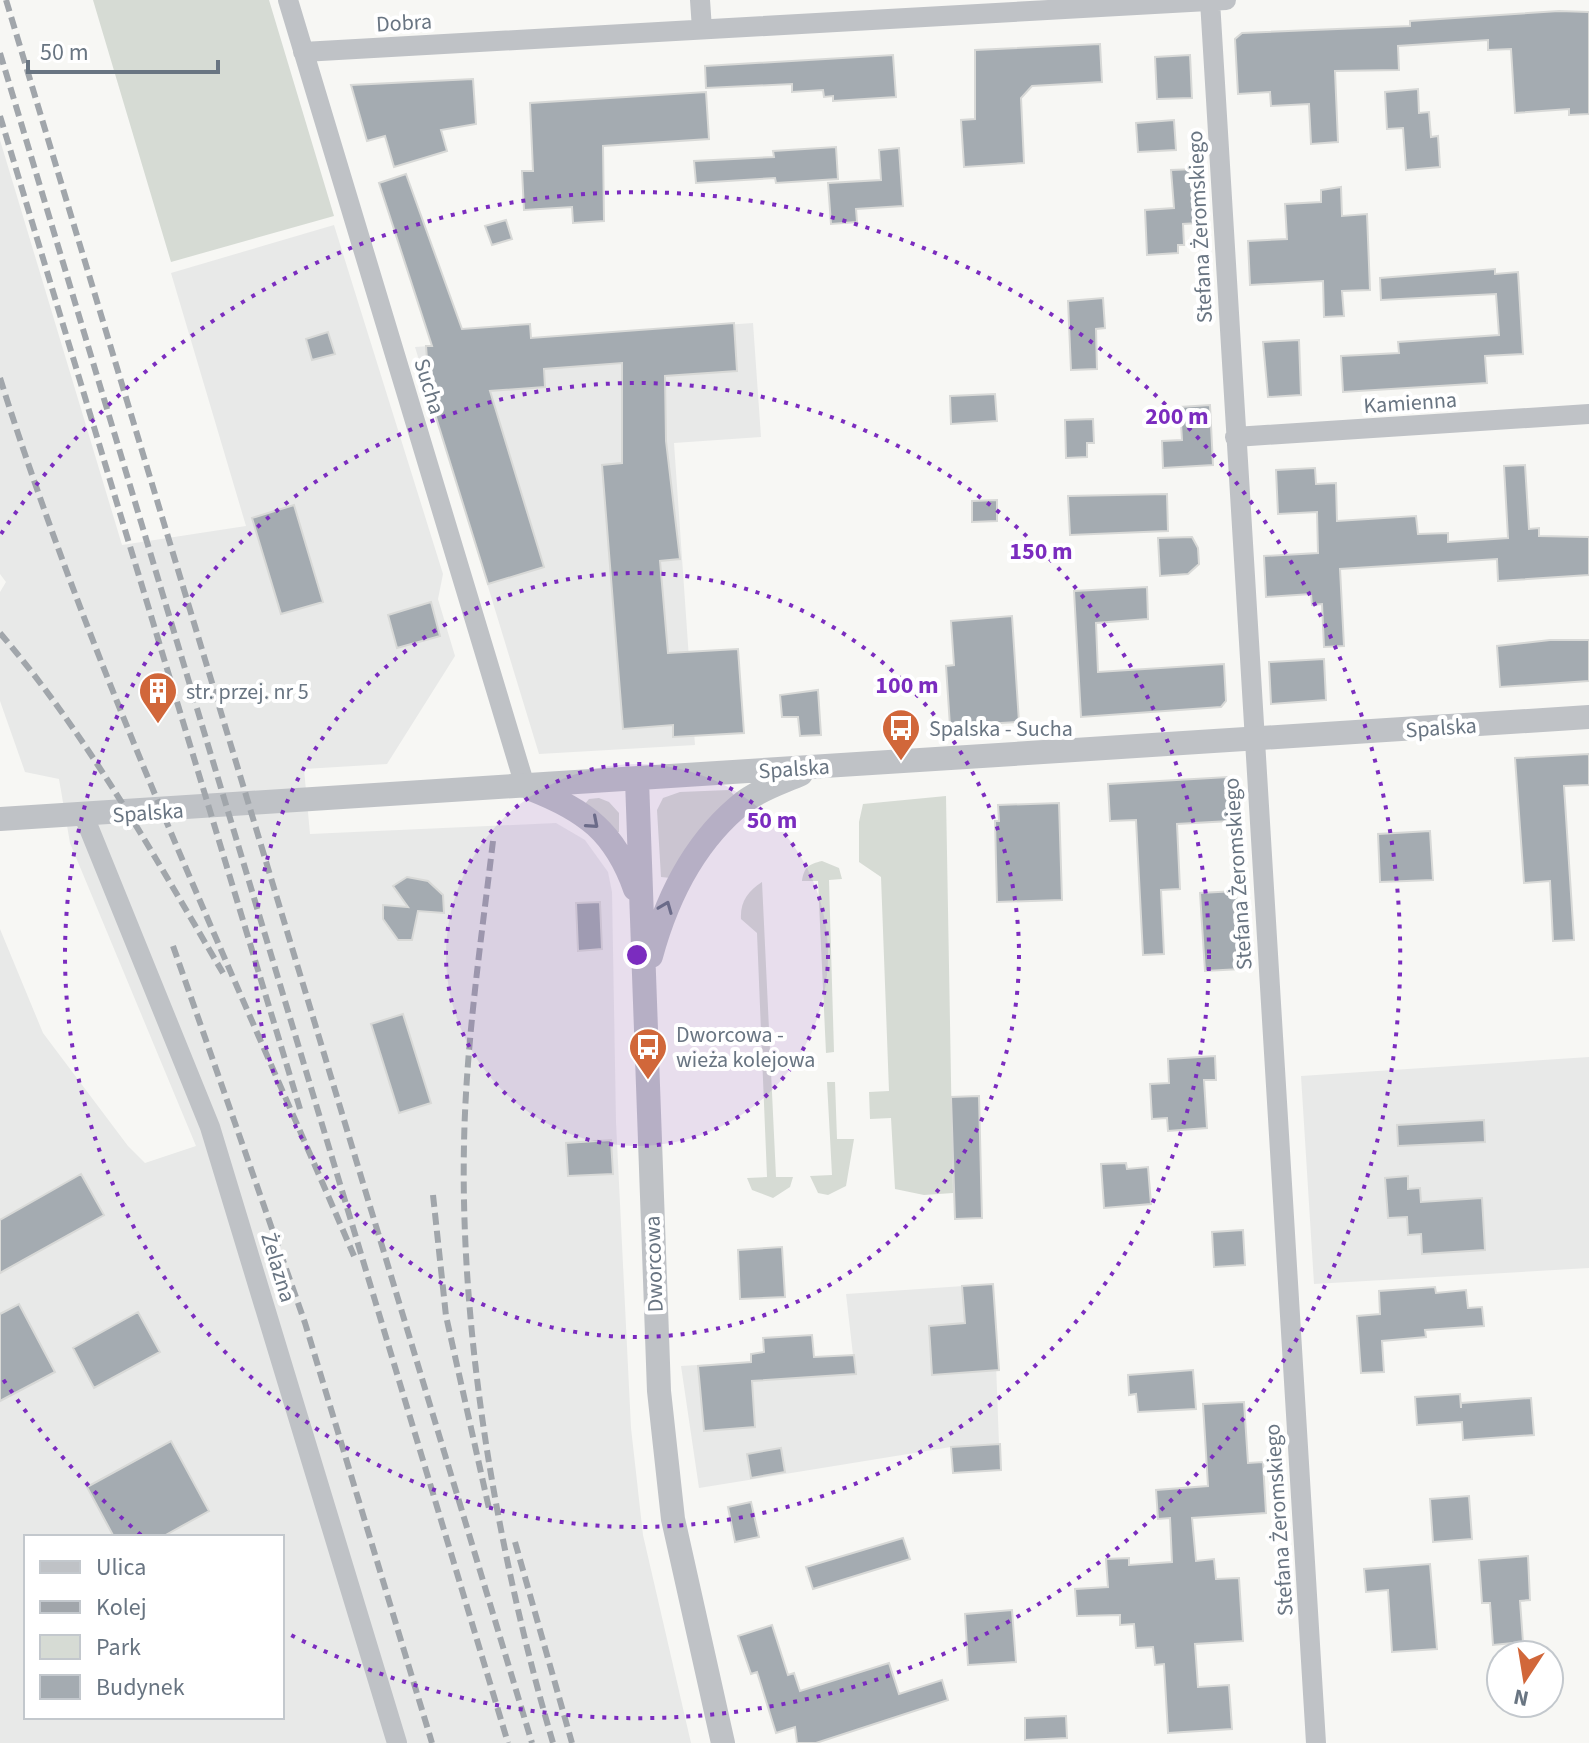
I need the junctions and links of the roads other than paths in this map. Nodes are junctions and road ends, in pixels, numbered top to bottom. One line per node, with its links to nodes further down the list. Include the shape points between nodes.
1 (288, 0): 6 (street, Sucha)
2 (700, 0): 5 (street)
3 (1226, 0): 4 (street, Dobra)
4 (1210, 1): 5 (street, Dobra); 8 (street, Stefana Żeromskiego)
5 (702, 29): 6 (street, Dobra)
6 (303, 52): 13 (street, Sucha)
7 (1589, 414): 8 (street, Kamienna)
8 (1235, 437): 10 (street, Stefana Żeromskiego)
9 (1589, 717): 10 (street, Spalska)
10 (1253, 739): 11 (street, Spalska); 20 (street, Stefana Żeromskiego)
11 (817, 767): 12 (street, Spalska); 17 (street, one-way to 11, via 659,926 696,853 747,800)
12 (637, 780): 13 (street, Spalska); 16 (street, Dworcowa)
13 (525, 786): 14 (street, Spalska); 16 (street, one-way to 16, via 573,805 605,834 627,865)
14 (84, 816): 15 (street, Spalska); 18 (street, Żelazna, via 210,1127)
15 (0, 819)
16 (642, 910): 17 (street, Dworcowa)
17 (644, 982): 19 (street, Dworcowa, via 659,1391 673,1519)
18 (397, 1743)
19 (723, 1743)
20 (1316, 1743)

